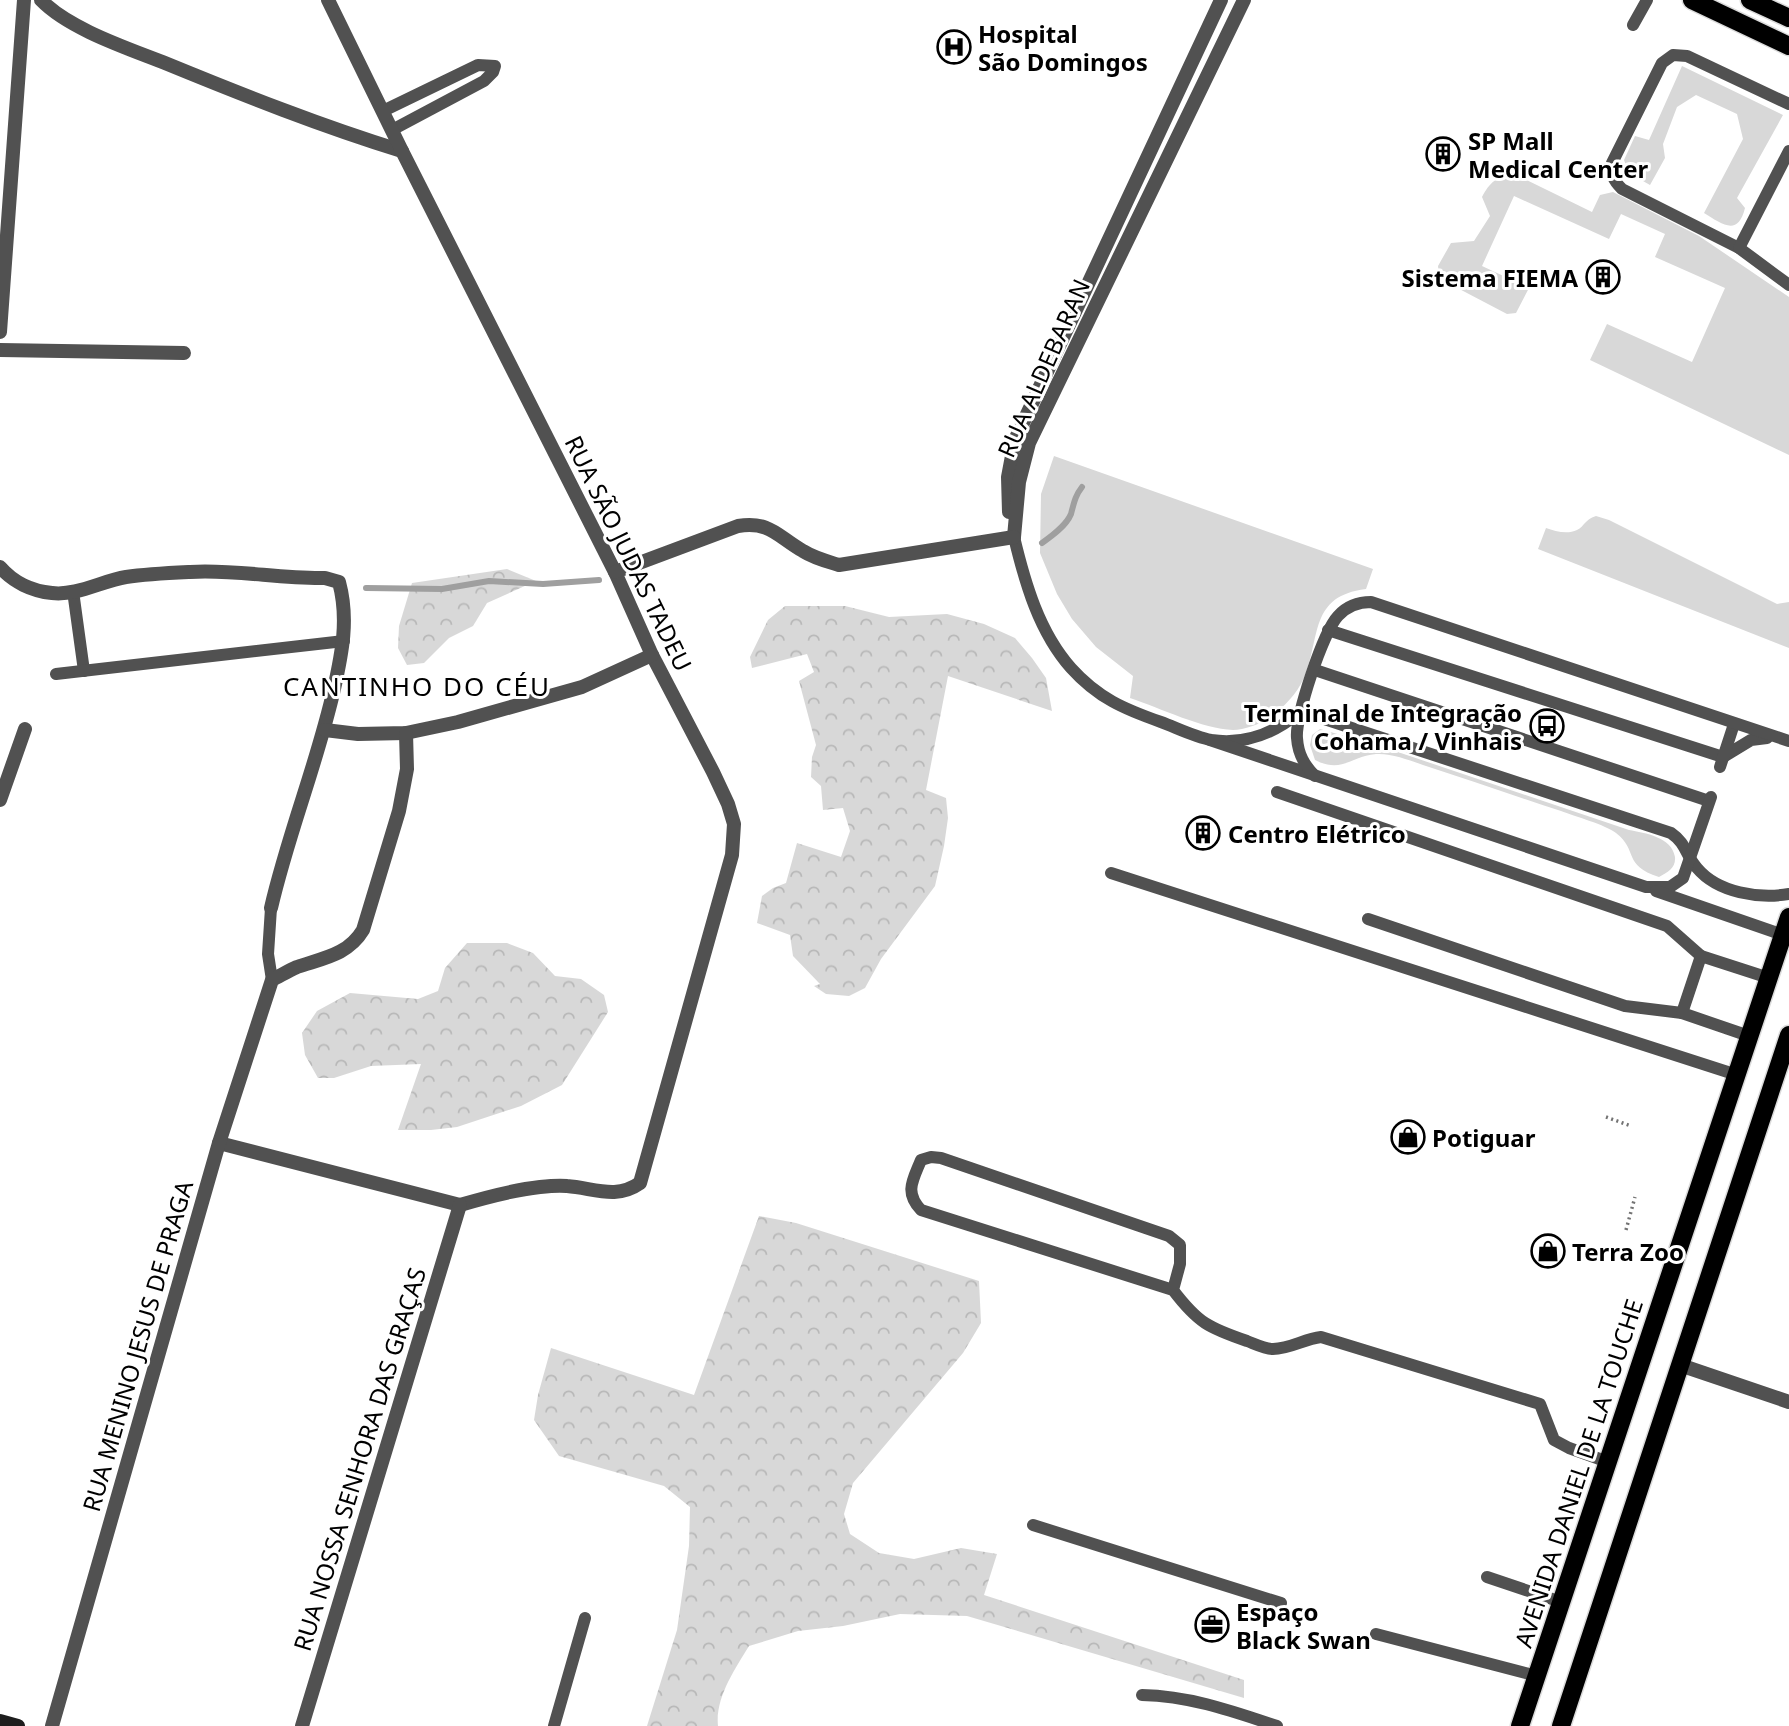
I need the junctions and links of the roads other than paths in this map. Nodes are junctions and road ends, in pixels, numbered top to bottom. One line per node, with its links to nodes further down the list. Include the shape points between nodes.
1 (24, 0): 18 (street)
2 (41, 0): 15 (street, via 60,16 117,44 339,132)
3 (328, 0): 13 (street, RUA SÃO JUDAS TADEU)
4 (1221, 0): 23 (street, RUA ALDEBARAN, via 1015,440 1007,493)
5 (1244, 0): 23 (street, RUA ALDEBARAN, via 1029,443 1018,482)
6 (1647, 0): 10 (lane)
7 (1692, 0): 11 (main road)
8 (1750, 0): 9 (main road)
9 (1789, 18)
10 (1633, 25)
11 (1789, 46)
12 (1789, 104): 17 (lane, via 1688,56 1673,55 1662,63 1612,163 1614,181 1622,188)
13 (383, 111): 14 (street, RUA SÃO JUDAS TADEU); 14 (lane, via 478,65 495,66 484,81)
14 (392, 130): 15 (street, RUA SÃO JUDAS TADEU)
15 (402, 151): 25 (street, RUA SÃO JUDAS TADEU)
16 (1789, 151): 17 (lane)
17 (1739, 248): 19 (lane)
18 (2, 260): 20 (street)
19 (1789, 285)
20 (0, 332)
21 (0, 350): 22 (street)
22 (184, 353)
23 (1014, 537): 25 (street, via 839,565 820,560 767,526 753,523); 39 (lane, via 1027,589 1070,667 1119,707)
24 (0, 567): 26 (street, RUA MENINO JESUS DE PRAGA, via 36,590)
25 (615, 572): 29 (street, RUA SÃO JUDAS TADEU)
26 (73, 591): 28 (street, RUA MENINO JESUS DE PRAGA, via 125,578 193,571 333,579 342,592); 31 (lane)
27 (1328, 630): 30 (lane); 34 (lane, via 1347,608 1371,602); 41 (lane)
28 (344, 641): 31 (lane); 36 (street, RUA MENINO JESUS DE PRAGA)
29 (652, 655): 37 (street, via 582,687); 61 (street, RUA SÃO JUDAS TADEU, via 728,804 734,835 640,1183 620,1193 542,1187)
30 (1315, 670): 33 (lane); 45 (lane, via 1710,799)
31 (84, 671): 32 (lane)
32 (56, 674)
33 (1300, 711): 39 (lane, via 1267,733 1241,740); 42 (lane, via 1299,751); 45 (lane, via 1671,833 1683,842)
34 (1734, 724): 38 (lane); 41 (lane)
35 (25, 729): 44 (street)
36 (325, 730): 37 (street); 49 (street, RUA MENINO JESUS DE PRAGA)
37 (406, 733): 55 (street, via 407,769 399,811 356,943)
38 (1771, 737): 40 (lane); 41 (lane, via 1751,740)
39 (1210, 740): 42 (lane)
40 (1789, 741)
41 (1722, 762)
42 (1315, 776): 47 (lane)
43 (1277, 792): 53 (lane, via 1667,926)
44 (0, 800)
45 (1691, 859): 47 (lane, via 1677,883); 48 (lane, via 1715,882 1757,897)
46 (1111, 873): 59 (lane)
47 (1646, 887): 52 (lane)
48 (1789, 894)
49 (271, 908): 55 (lane, RUA MENINO JESUS DE PRAGA, via 268,954)
50 (1789, 917): 52 (main road, AVENIDA DANIEL DE LA TOUCHE)
51 (1368, 919): 56 (lane, via 1625,1006)
52 (1783, 935): 54 (main road, AVENIDA DANIEL DE LA TOUCHE)
53 (1701, 956): 54 (lane); 56 (lane)
54 (1769, 978): 57 (main road, AVENIDA DANIEL DE LA TOUCHE)
55 (272, 981): 60 (street, RUA MENINO JESUS DE PRAGA)
56 (1682, 1013): 57 (lane)
57 (1749, 1035): 59 (main road, AVENIDA DANIEL DE LA TOUCHE)
58 (1789, 1035): 63 (main road)
59 (1737, 1074): 65 (main road, AVENIDA DANIEL DE LA TOUCHE)
60 (219, 1143): 61 (street); 76 (street, RUA MENINO JESUS DE PRAGA)
61 (460, 1205): 77 (street, RUA NOSSA SENHORA DAS GRAÇAS)
62 (1172, 1290): 62 (lane, via 1181,1254 1180,1245 1169,1236 941,1158 921,1160 910,1193 921,1209); 65 (lane, via 1205,1325 1271,1350 1321,1337 1540,1404 1554,1440)
63 (1680, 1365): 64 (street); 81 (main road)
64 (1789, 1402)
65 (1608, 1462): 68 (main road, AVENIDA DANIEL DE LA TOUCHE)
66 (1033, 1525): 69 (lane)
67 (1487, 1577): 68 (lane)
68 (1561, 1602): 72 (main road, AVENIDA DANIEL DE LA TOUCHE)
69 (1281, 1603)
70 (585, 1618): 78 (lane)
71 (1376, 1634): 72 (lane)
72 (1537, 1676): 80 (main road, AVENIDA DANIEL DE LA TOUCHE)
73 (1142, 1695): 79 (lane, via 1193,1699)
74 (0, 1721): 75 (main road)
75 (18, 1726)
76 (52, 1726)
77 (302, 1726)
78 (554, 1726)
79 (1277, 1726)
80 (1520, 1726)
81 (1561, 1726)

